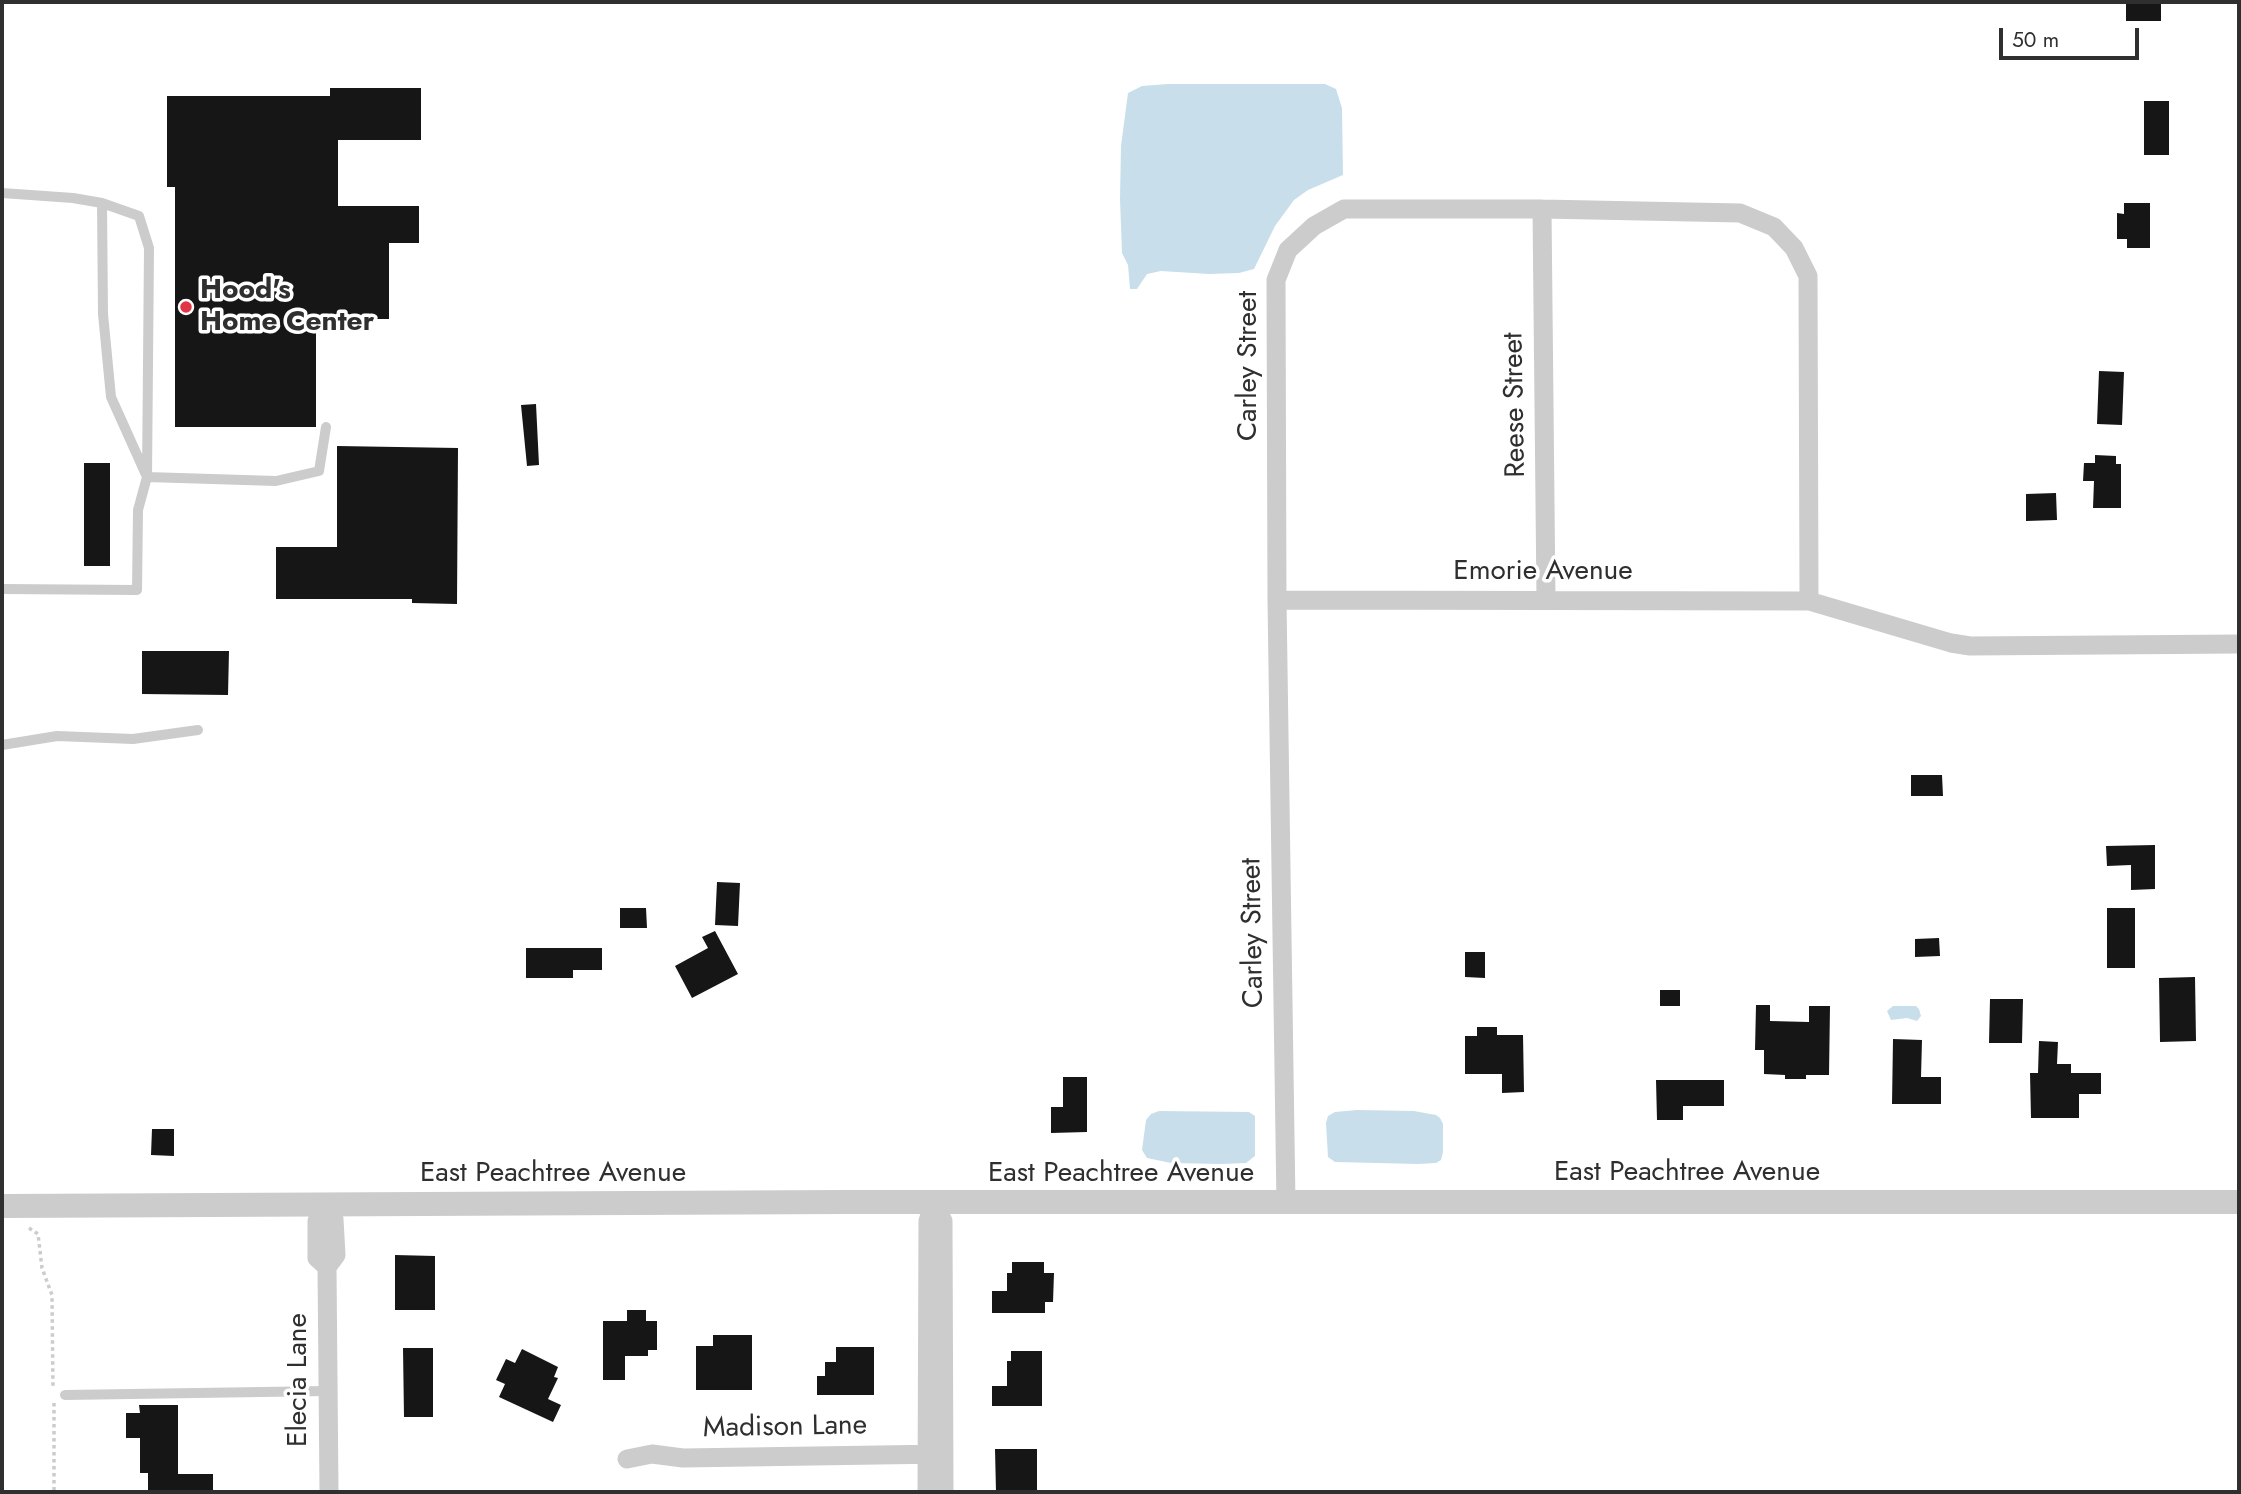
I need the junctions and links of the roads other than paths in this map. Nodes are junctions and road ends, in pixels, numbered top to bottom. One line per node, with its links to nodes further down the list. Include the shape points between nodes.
1 (2, 193): 2 (lane)
2 (102, 203): 5 (lane, via 103,314 111,397); 5 (lane, via 139,216 149,248)
3 (1542, 209): 7 (street, Carley Street, via 1344,209 1314,226 1287,250 1276,280); 8 (street, Reese Street); 9 (street, Carley Street, via 1740,213 1774,227 1794,248 1808,276)
4 (326, 427): 5 (lane, via 319,471 276,481)
5 (147, 477): 6 (lane, via 138,510 137,590)
6 (2, 589)
7 (1277, 600): 8 (street, Emorie Avenue); 15 (street, Carley Street)
8 (1546, 600): 9 (street, Emorie Avenue)
9 (1809, 601): 10 (street, Emorie Avenue, via 1970,646)
10 (2239, 644)
11 (198, 730): 12 (lane, via 133,739 57,736)
12 (2, 745)
13 (2239, 1202): 15 (street, East Peachtree Avenue)
14 (934, 1203): 15 (street, East Peachtree Avenue); 17 (street, East Peachtree Avenue); 20 (street, via 928,1221)
15 (1286, 1204)
16 (2, 1206): 17 (street, East Peachtree Avenue)
17 (326, 1206): 18 (street, Elecia Lane, via 317,1221 317,1258 327,1267)
18 (327, 1391): 19 (lane); 22 (street, Elecia Lane)
19 (65, 1395)
20 (935, 1454): 21 (street, Madison Lane, via 683,1458 652,1454); 23 (street); 24 (street)
21 (627, 1460)
22 (329, 1492)
23 (927, 1492)
24 (944, 1492)

